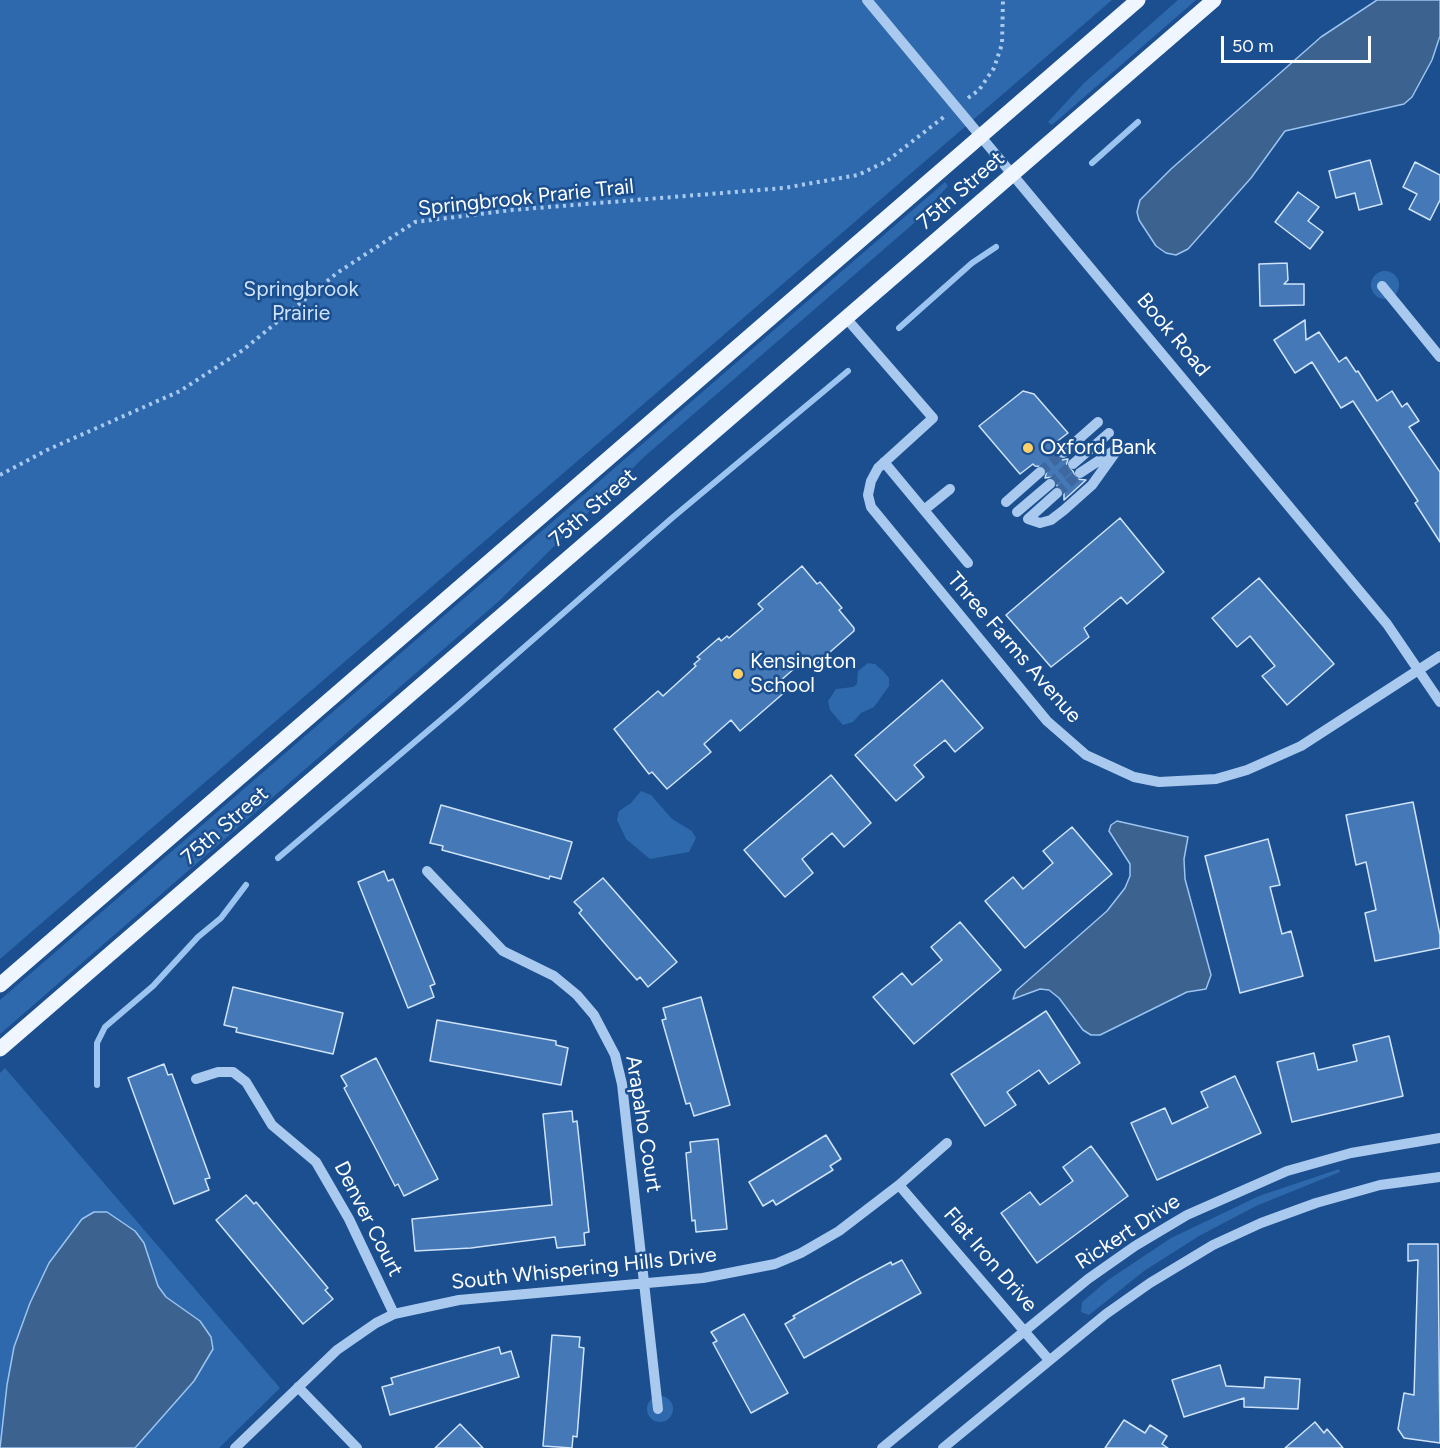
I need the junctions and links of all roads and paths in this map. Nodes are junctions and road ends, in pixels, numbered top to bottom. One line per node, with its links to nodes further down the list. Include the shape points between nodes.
1 (867, 0): 7 (street, Book Road)
2 (1003, 0): 5 (path, via 1002,44 994,68)
3 (1138, 0): 7 (main road, 75th Street)
4 (1214, 0): 8 (main road, 75th Street)
5 (979, 90)
6 (930, 127): 17 (path, Springbrook Prarie Trail, via 887,161 858,175 784,188 512,210 415,222 337,273 243,350 180,391)
7 (980, 136): 8 (street, Book Road); 29 (main road, 75th Street)
8 (1013, 174): 10 (main road, 75th Street); 26 (street, Book Road, via 1387,624)
9 (1382, 286): 11 (street)
10 (846, 318): 15 (street, Three Farms Avenue, via 933,418); 30 (main road, 75th Street)
11 (1440, 357)
12 (1098, 422): 14 (street)
13 (1109, 433): 20 (street, via 1076,469 1120,446 1092,485 1051,520 1028,519)
14 (1063, 453)
15 (884, 462): 22 (street); 26 (street, Three Farms Avenue, via 871,481 868,495 876,515 1047,721 1086,754 1134,777 1187,783 1247,770 1301,746)
16 (1040, 472): 21 (street)
17 (0, 475)
18 (1050, 484): 23 (street)
19 (950, 489): 22 (street)
20 (1058, 493)
21 (1006, 502)
22 (924, 510): 24 (street)
23 (1017, 512)
24 (968, 563)
25 (1440, 656): 26 (street, Three Farms Avenue)
26 (1420, 669): 27 (street, Book Road)
27 (1440, 702)
28 (427, 871): 36 (street, Arapaho Court, via 503,951 554,976 594,1015 615,1055 621,1084)
29 (0, 985)
30 (0, 1049)
31 (196, 1079): 37 (street, Denver Court, via 233,1072 246,1082 272,1125 305,1150 330,1184)
32 (1440, 1138): 38 (street, Rickert Drive, via 1351,1153 1287,1171 1186,1215 1088,1279)
33 (947, 1143): 35 (street, South Whispering Hills Drive)
34 (1440, 1177): 39 (street, via 1380,1185 1316,1203 1213,1245 1150,1283)
35 (900, 1185): 36 (street, South Whispering Hills Drive, via 839,1231 775,1264); 38 (street, Flat Iron Drive)
36 (645, 1284): 37 (street, South Whispering Hills Drive, via 459,1300); 41 (street, Arapaho Court)
37 (394, 1314): 40 (street, South Whispering Hills Drive, via 337,1350)
38 (1025, 1331): 39 (street, Flat Iron Drive); 44 (street, Rickert Drive)
39 (1049, 1360): 45 (street)
40 (298, 1387): 42 (street, South Whispering Hills Drive); 43 (street)
41 (658, 1409)
42 (235, 1448)
43 (357, 1448)
44 (882, 1448)
45 (943, 1448)

